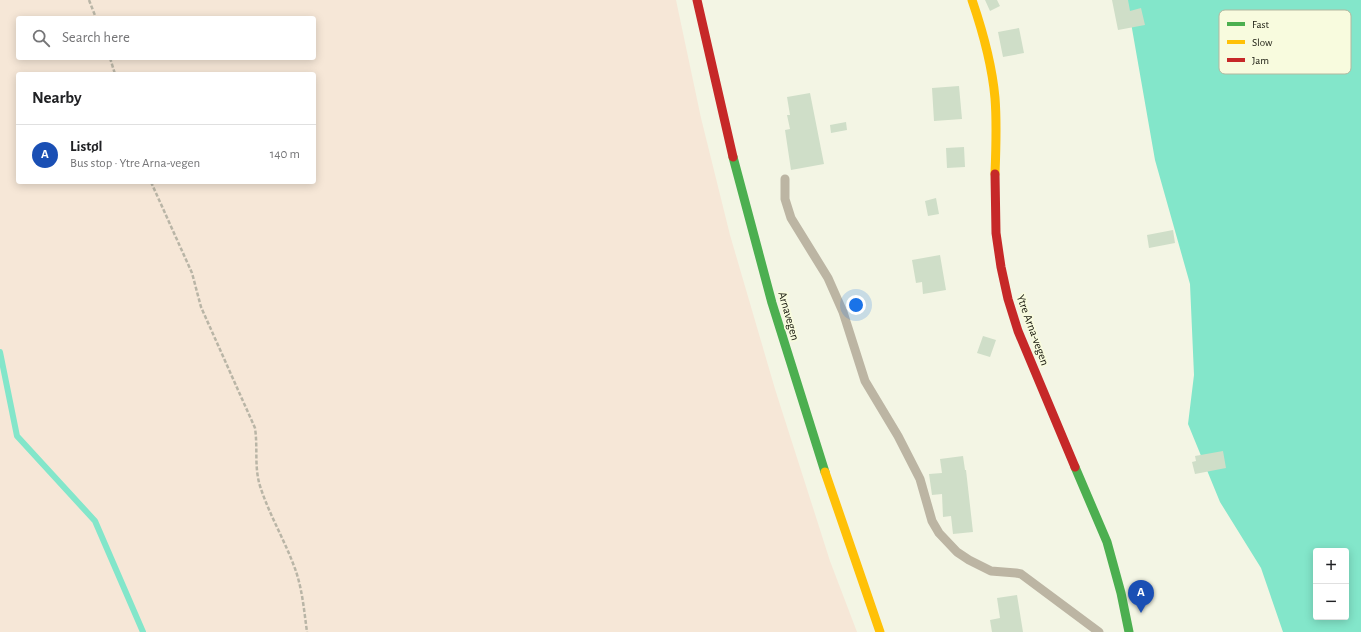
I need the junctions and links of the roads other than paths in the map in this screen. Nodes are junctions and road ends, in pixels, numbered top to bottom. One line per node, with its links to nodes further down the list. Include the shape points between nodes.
1 (697, 0): 4 (main road, Arnavegen, via 748,218 788,358)
2 (972, 0): 6 (main road, Ytre Arna-vegen, via 986,44 994,86 995,202 1000,256 1010,309 1107,542)
3 (785, 179): 5 (lane, via 785,199 791,218 828,278 843,312 865,381 920,479 932,521 939,533 957,552 991,571 1021,574)
4 (880, 632)
5 (1099, 632)
6 (1129, 632)

